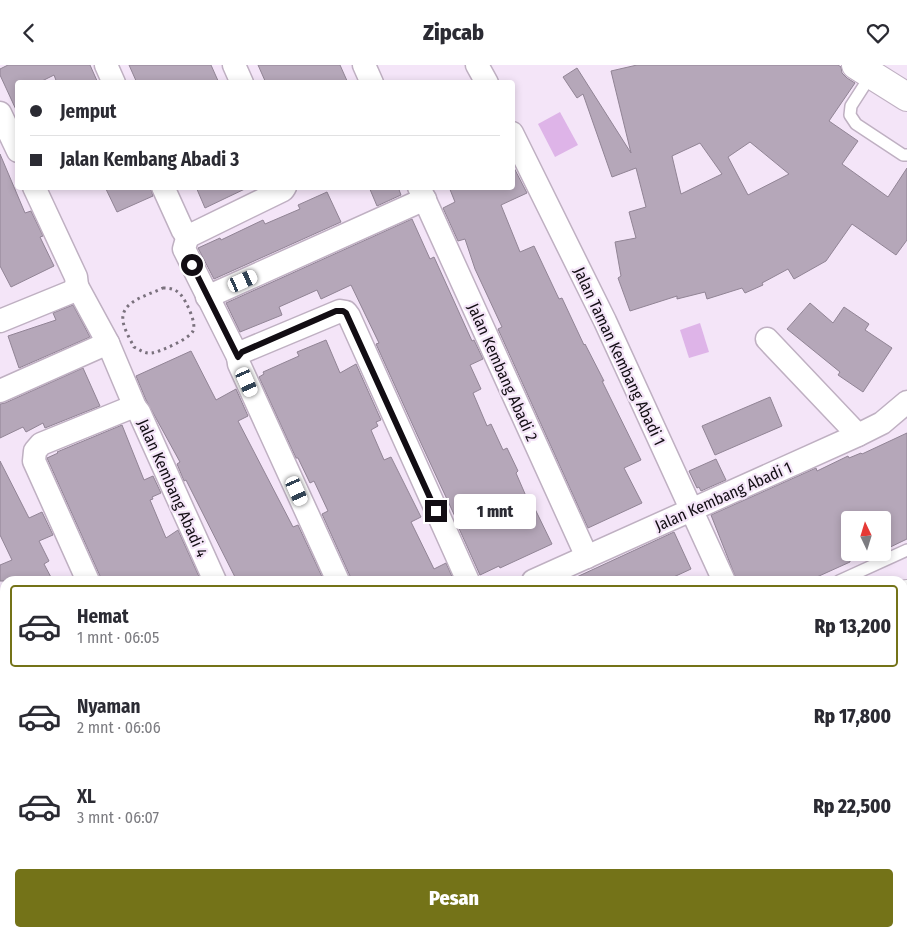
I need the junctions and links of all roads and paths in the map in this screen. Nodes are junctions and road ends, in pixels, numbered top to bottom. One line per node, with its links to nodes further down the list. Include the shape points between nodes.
1 (106, 65): 5 (street)
2 (234, 65): 6 (street)
3 (364, 65): 7 (street)
4 (864, 70): 8 (main road); 12 (lane, via 850,115 856,124)
5 (113, 80)
6 (241, 80)
7 (371, 80)
8 (907, 97)
9 (0, 113): 11 (street)
10 (515, 139): 28 (street, Jalan Taman Kembang Abadi 1, via 605,321)
11 (15, 145)
12 (907, 155)
13 (35, 190): 18 (street, via 76,277)
14 (163, 190): 17 (street)
15 (283, 190): 17 (street)
16 (422, 193): 19 (street); 30 (street, Jalan Kembang Abadi 2)
17 (188, 235): 19 (street, via 184,249)
18 (77, 286): 20 (street, via 71,292); 21 (street)
19 (207, 297): 23 (street)
20 (0, 321)
21 (118, 339): 21 (path, via 153,353 188,338 194,329 194,321 180,294 172,288 163,288 129,303); 24 (street); 26 (street)
22 (767, 339): 27 (street)
23 (238, 357): 33 (street); 34 (street, via 242,352 336,311 346,313)
24 (0, 391)
25 (907, 401): 27 (street, Jalan Kembang Abadi 1, via 882,423)
26 (135, 407): 31 (street, Jalan Kembang Abadi 4, via 41,444 35,451 34,461); 32 (street, Jalan Kembang Abadi 4)
27 (858, 435): 28 (street, Jalan Kembang Abadi 1)
28 (691, 510): 30 (street, Jalan Kembang Abadi 1); 36 (street, Jalan Taman Kembang Abadi 1)
29 (907, 550): 37 (lane)
30 (587, 557): 35 (street, Jalan Kembang Abadi 1)
31 (86, 576)
32 (213, 576)
33 (336, 576)
34 (466, 576)
35 (544, 576)
36 (722, 576)
37 (850, 576)

